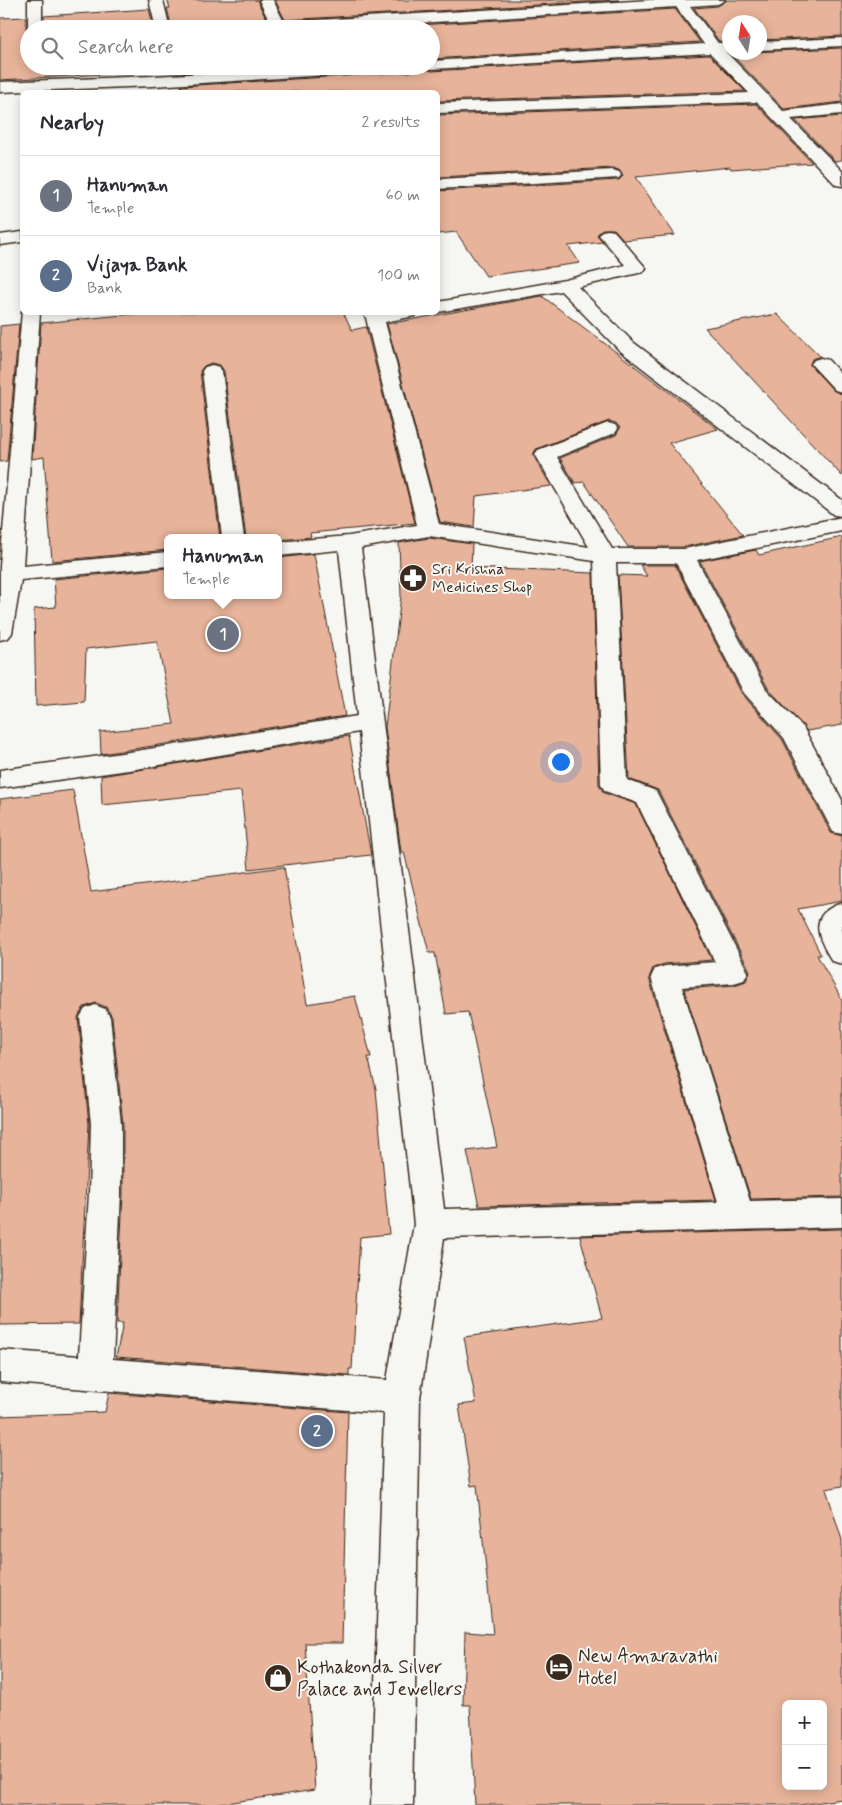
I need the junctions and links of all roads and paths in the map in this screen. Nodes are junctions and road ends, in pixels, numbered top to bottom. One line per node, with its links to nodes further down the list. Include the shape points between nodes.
1 (35, 0): 6 (street)
2 (156, 0): 7 (street)
3 (266, 0): 8 (street)
4 (718, 0): 5 (street)
5 (679, 2): 9 (street); 12 (street)
6 (35, 20)
7 (161, 20)
8 (276, 20)
9 (403, 20)
10 (842, 42): 11 (street)
11 (767, 46)
12 (722, 48): 14 (street)
13 (731, 60): 18 (street)
14 (440, 64)
15 (149, 75): 16 (street)
16 (35, 84): 17 (street)
17 (0, 88)
18 (760, 98): 19 (street); 21 (street)
19 (440, 108)
20 (842, 109): 21 (street)
21 (778, 116): 23 (street)
22 (613, 175): 24 (street)
23 (842, 181)
24 (440, 184)
25 (608, 235): 28 (street, via 637,268)
26 (20, 237): 27 (street)
27 (0, 240)
28 (565, 285): 29 (street); 36 (street, via 626,346)
29 (440, 307)
30 (31, 315): 45 (street)
31 (373, 315): 38 (street)
32 (821, 364): 34 (street)
33 (212, 371): 39 (street)
34 (842, 386)
35 (608, 429): 42 (street, via 545,454)
36 (842, 510)
37 (842, 524): 43 (street)
38 (429, 529): 40 (street); 42 (street)
39 (232, 534)
40 (349, 543): 41 (street); 47 (street)
41 (282, 549)
42 (605, 556): 43 (street); 54 (street, via 614,785 647,797 734,972 665,978)
43 (684, 556): 49 (street, via 756,693 794,733)
44 (164, 559): 45 (street)
45 (6, 573): 46 (street)
46 (0, 633)
47 (370, 722): 48 (street); 55 (street)
48 (0, 779)
49 (842, 825)
50 (842, 913): 51 (street, via 831,923 834,940)
51 (842, 953)
52 (95, 1017): 57 (street, via 106,1124)
53 (842, 1213): 54 (street)
54 (738, 1216): 55 (street)
55 (430, 1224): 58 (street)
56 (0, 1366): 57 (street)
57 (96, 1373): 58 (street)
58 (402, 1398): 59 (street)
59 (392, 1805)

